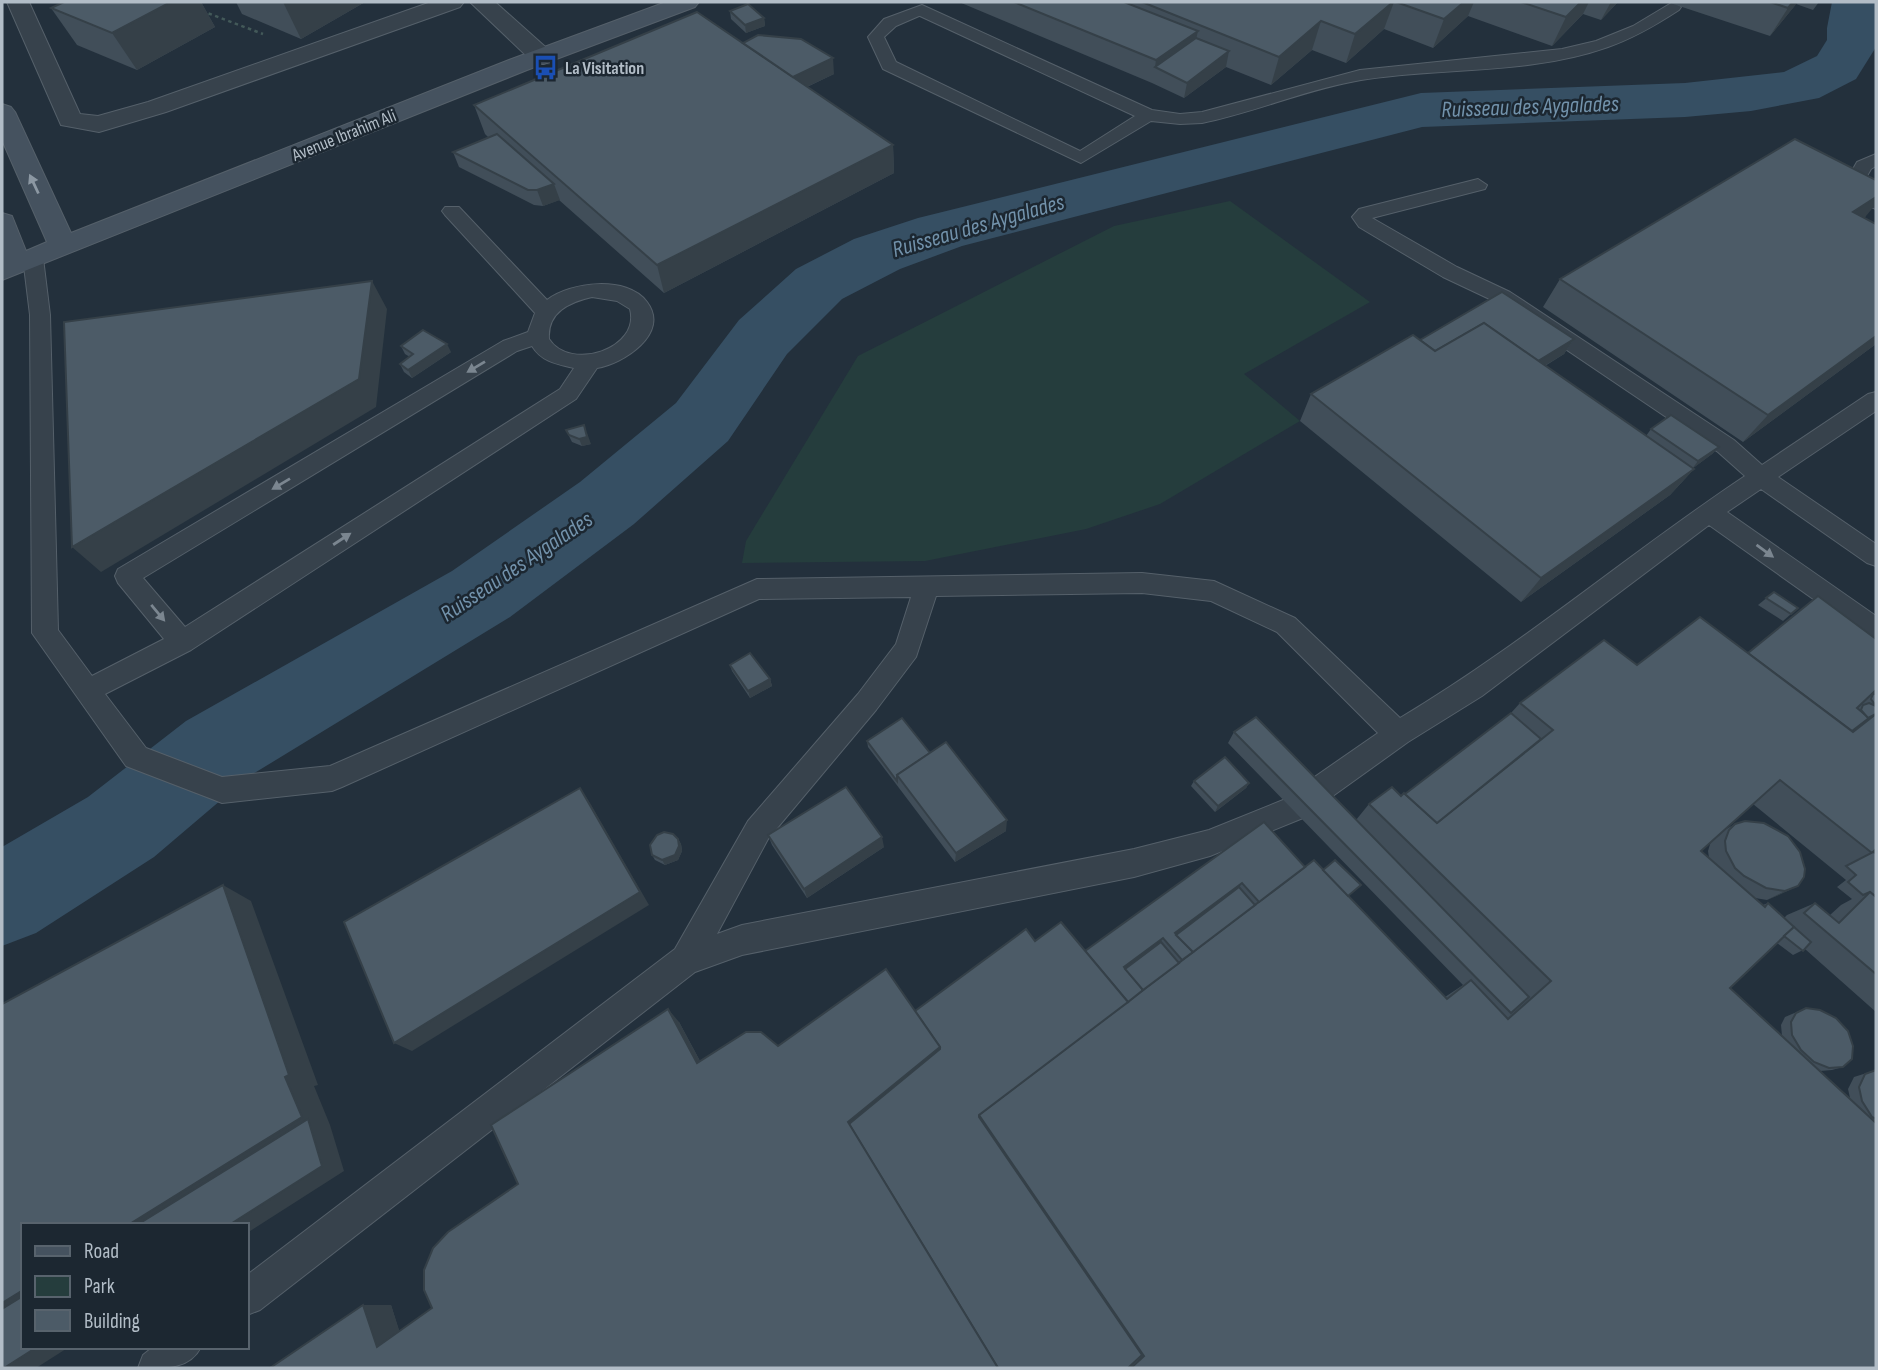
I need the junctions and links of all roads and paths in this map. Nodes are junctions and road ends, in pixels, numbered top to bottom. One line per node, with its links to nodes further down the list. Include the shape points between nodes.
1 (18, 2): 9 (street, via 69,120 99,124)
2 (482, 2): 8 (street)
3 (687, 2): 8 (street, Avenue Ibrahim Ali)
4 (435, 4): 9 (street)
5 (922, 6): 11 (lane); 11 (lane, via 881,28 876,37 889,65 1081,158)
6 (1673, 7): 11 (lane, via 1623,35 1545,57 1364,74 1185,119)
7 (199, 9): 9 (path, via 276,40)
8 (542, 57): 17 (street, Avenue Ibrahim Ali)
9 (275, 65)
10 (2, 112): 17 (street, one-way to 10)
11 (1148, 114)
12 (1876, 159): 14 (lane, via 1863,166 1858,176 1862,189)
13 (1478, 185): 25 (lane, via 1366,212 1362,218 1450,272 1503,296 1726,446)
14 (1876, 202)
15 (452, 211): 19 (lane)
16 (2, 222): 18 (street)
17 (63, 246): 18 (street, Avenue Ibrahim Ali)
18 (17, 265): 21 (lane)
19 (545, 312): 22 (lane); 23 (lane, via 558,301 592,290 610,290 637,303 643,314 638,338 609,357)
20 (66, 328): 21 (lane)
21 (40, 336): 31 (lane, via 45,633)
22 (537, 336): 23 (lane, via 549,353); 30 (lane, one-way to 30, via 510,346 127,576)
23 (590, 361): 30 (lane, one-way to 23, via 568,394)
24 (1876, 400): 25 (lane)
25 (1761, 477): 26 (lane); 27 (lane)
26 (1709, 512): 29 (lane, one-way to 29); 32 (lane, via 1473,688)
27 (1876, 556)
28 (927, 587): 32 (lane, via 1142,583 1214,591 1286,625); 33 (lane, via 757,589 332,778); 34 (lane, via 907,649 758,830)
29 (1876, 631)
30 (182, 642): 31 (lane)
31 (87, 691): 33 (lane, via 136,757)
32 (1398, 734): 34 (lane, via 1303,801 1210,843 1134,863 743,940)
33 (222, 790)
34 (686, 960): 35 (lane)
35 (248, 1296)
36 (180, 1349): 37 (lane)
37 (156, 1368)

